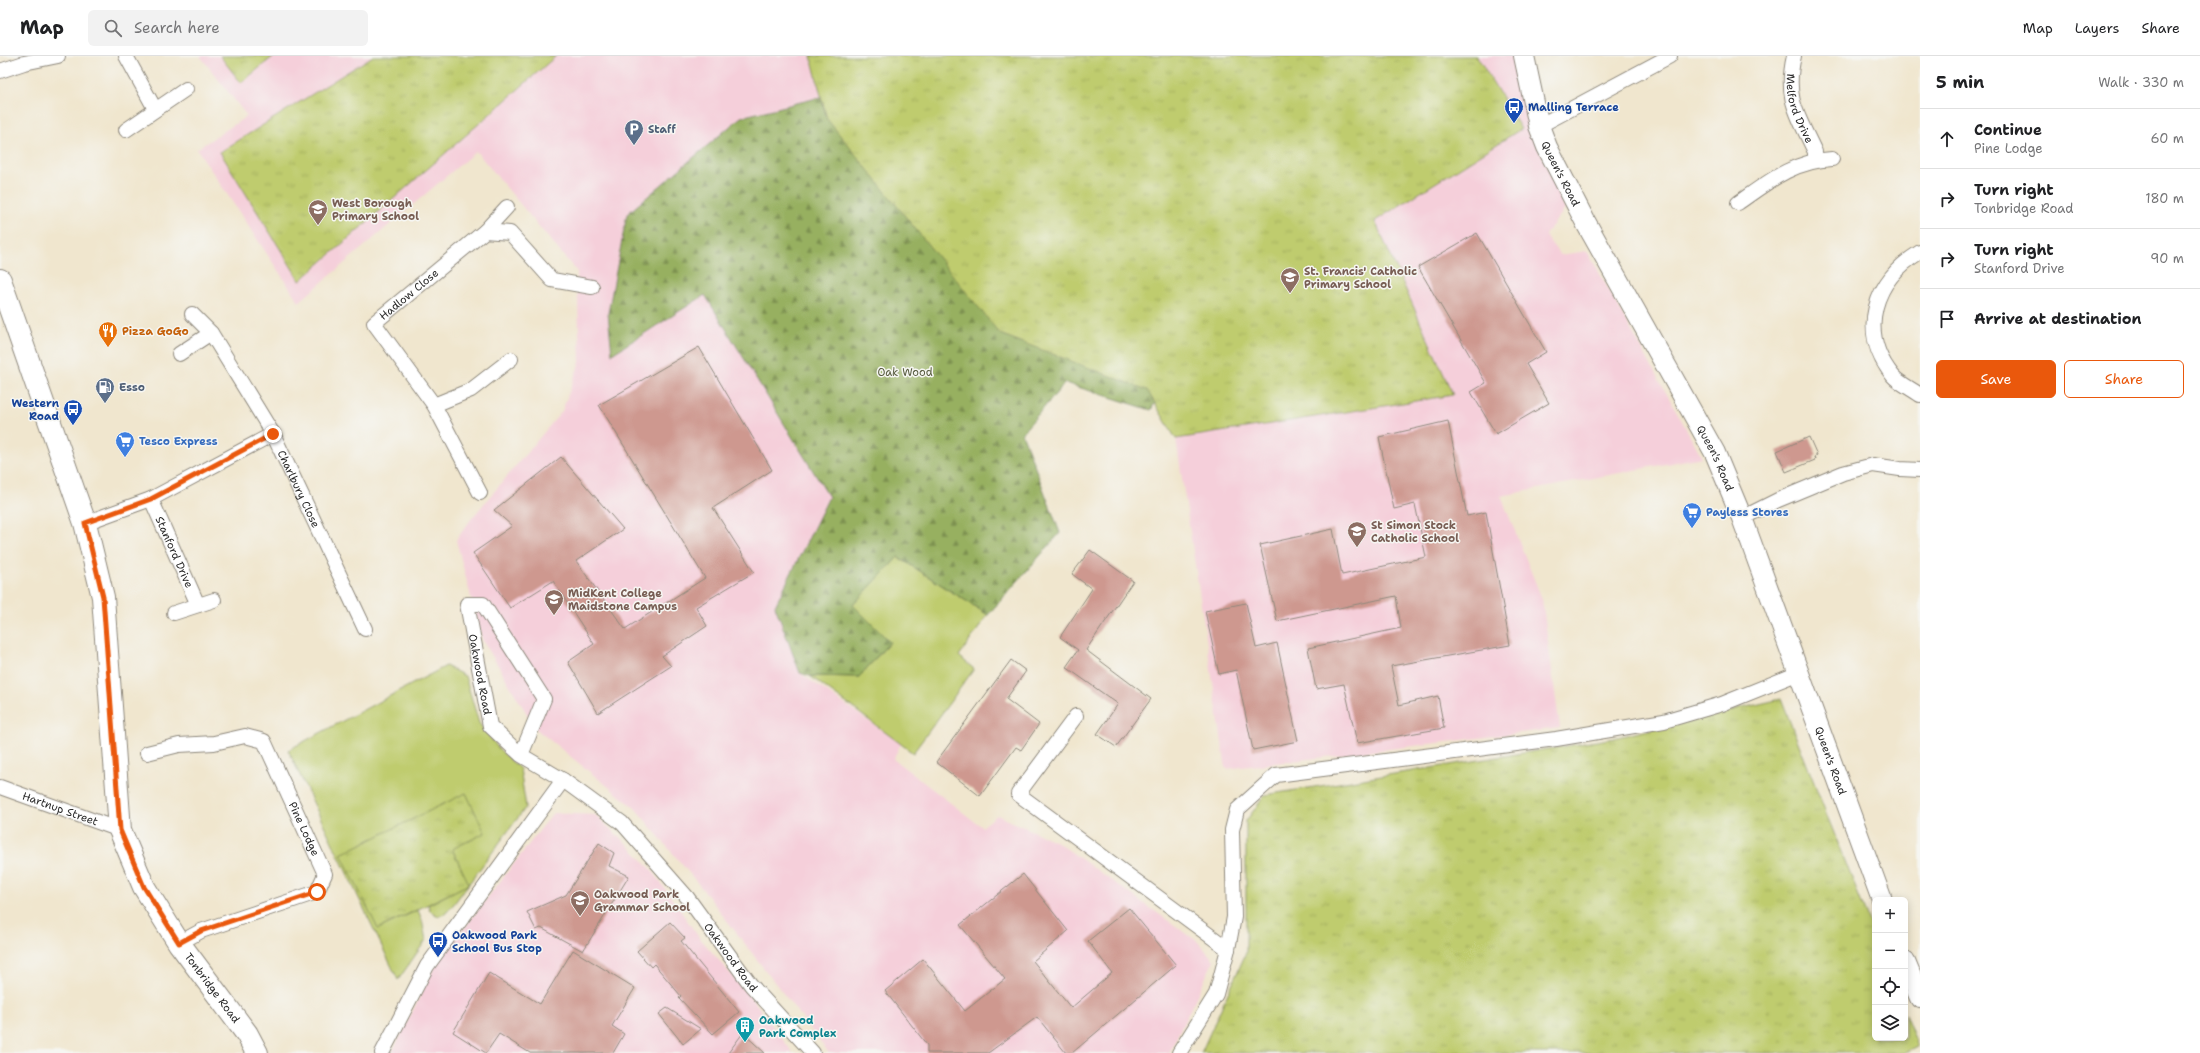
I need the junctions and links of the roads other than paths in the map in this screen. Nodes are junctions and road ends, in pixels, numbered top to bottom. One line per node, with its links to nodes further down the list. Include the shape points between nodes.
1 (58, 56): 6 (street)
2 (126, 56): 8 (street)
3 (1524, 56): 9 (street, Queen's Road)
4 (1670, 56): 9 (street)
5 (1794, 56): 12 (street, Melford Drive, via 1790,74 1791,100 1815,152)
6 (0, 71)
7 (186, 88): 8 (street)
8 (154, 109): 10 (street)
9 (1539, 126): 29 (street, Queen's Road, via 1586,223 1715,453)
10 (126, 130)
11 (1832, 159): 12 (street)
12 (1815, 160): 13 (street, via 1781,172)
13 (1738, 203)
14 (507, 207): 15 (street, Hadlow Close)
15 (485, 231): 18 (street, via 510,233 552,280); 24 (street, Hadlow Close, via 374,323)
16 (1920, 252): 23 (street, via 1888,280 1876,303 1872,328 1878,352 1893,376)
17 (0, 280): 30 (main road, Tonbridge Road)
18 (592, 286)
19 (192, 314): 20 (street, Charlbury Close)
20 (211, 333): 21 (street); 25 (street, Charlbury Close)
21 (179, 354)
22 (511, 359): 24 (street, via 471,390)
23 (1920, 395)
24 (434, 405): 27 (street, Hadlow Close)
25 (273, 434): 28 (street); 34 (street, Charlbury Close)
26 (1920, 470): 29 (street, via 1873,465 1778,500)
27 (480, 492)
28 (151, 499): 30 (street); 32 (street, Stanford Drive)
29 (1742, 518): 35 (street, Queen's Road)
30 (85, 523): 41 (main road, Tonbridge Road, via 103,597)
31 (214, 600): 32 (street)
32 (198, 606): 33 (street)
33 (174, 613)
34 (365, 629)
35 (1799, 673): 42 (street, Queen's Road); 44 (street, via 1722,704 1664,721 1556,740 1276,775 1237,810 1232,830 1234,917)
36 (1076, 716): 44 (street, via 1018,794)
37 (147, 753): 43 (street, Pine Lodge, via 179,744 214,743 245,736 264,741 325,874 317,892 201,931)
38 (521, 755): 38 (street, Oakwood Road, via 544,699 484,604 467,604 490,726); 39 (street, Oakwood Road)
39 (563, 780): 48 (street, via 427,966); 49 (street, Oakwood Road, via 622,823 688,897 751,984)
40 (0, 787): 41 (street, Hartnup Street)
41 (120, 830): 43 (main road, Tonbridge Road, via 144,887)
42 (1881, 897)
43 (179, 943): 47 (main road, Tonbridge Road, via 247,1034)
44 (1228, 949): 50 (street, via 1216,994)
45 (1911, 968): 46 (street)
46 (1920, 998)
47 (257, 1053)
48 (382, 1053)
49 (813, 1053)
50 (1179, 1053)

